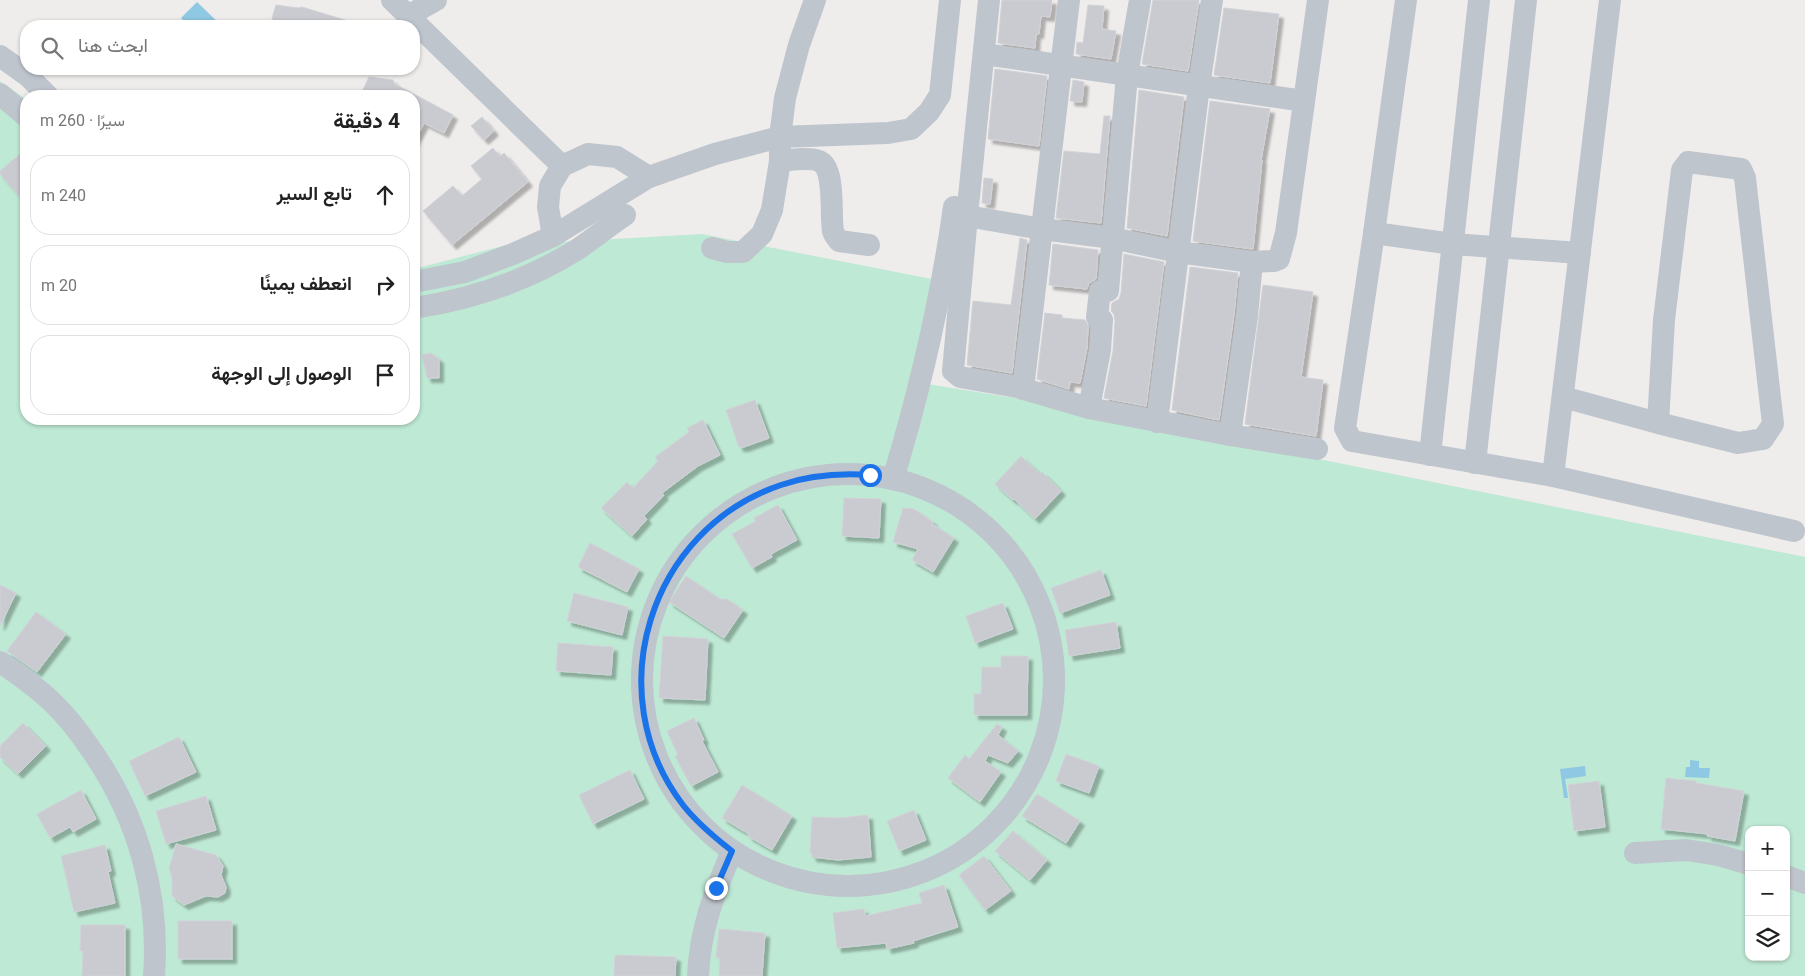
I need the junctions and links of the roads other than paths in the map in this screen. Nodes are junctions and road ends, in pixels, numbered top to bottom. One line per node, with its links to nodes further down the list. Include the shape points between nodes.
1 (392, 0): 15 (street)
2 (436, 0): 15 (street)
3 (815, 0): 29 (street, via 785,98)
4 (950, 0): 29 (street, via 940,95 929,112 911,128 888,133)
5 (979, 0): 58 (street, via 959,169 938,299 910,424)
6 (989, 0): 18 (street)
7 (1069, 0): 20 (street)
8 (1140, 0): 23 (street)
9 (1212, 0): 24 (street)
10 (1318, 0): 27 (street)
11 (1406, 0): 36 (street)
12 (1479, 0): 39 (street)
13 (1526, 0): 41 (street)
14 (1610, 0): 44 (street)
15 (408, 16): 16 (street)
16 (412, 20)
17 (420, 28): 31 (street)
18 (984, 54): 20 (street); 34 (street)
19 (0, 56): 21 (street)
20 (1062, 65): 23 (street); 35 (street)
21 (20, 70)
22 (27, 75): 25 (street)
23 (1127, 75): 24 (street); 38 (street)
24 (1199, 86): 27 (street); 43 (street)
25 (42, 90)
26 (0, 94): 28 (street)
27 (1304, 101): 45 (street, via 1286,233 1279,259)
28 (20, 111)
29 (780, 137): 30 (street); 32 (street, via 715,154)
30 (780, 161): 40 (street, via 819,161 825,166 830,182 833,233 840,241); 42 (street, via 772,210 762,234 742,252)
31 (562, 166): 32 (street, via 588,154 617,157); 37 (street, via 550,186 548,207)
32 (649, 177): 37 (street)
33 (625, 215): 47 (street, via 579,248 538,271 493,289)
34 (967, 216): 35 (street); 48 (street, via 953,371 960,376)
35 (1042, 229): 38 (street); 48 (street)
36 (1374, 233): 39 (street); 55 (street, via 1345,428 1352,441)
37 (554, 236): 46 (street, via 465,272)
38 (1112, 238): 43 (street); 50 (street, via 1108,291 1100,291 1097,317 1102,320 1102,330)
39 (1453, 244): 41 (street); 55 (street)
40 (868, 245)
41 (1499, 247): 44 (street); 56 (street)
42 (712, 248)
43 (1178, 252): 45 (street); 51 (street)
44 (1580, 253): 49 (street)
45 (1252, 262): 53 (street)
46 (420, 281)
47 (420, 307)
48 (1022, 389): 50 (street)
49 (1563, 396): 52 (street); 57 (street)
50 (1089, 408): 51 (street)
51 (1157, 422): 53 (street)
52 (1658, 424): 52 (street, via 1664,320 1682,170 1688,162 1741,169 1745,178 1773,424 1763,439 1738,443)
53 (1230, 435): 54 (street)
54 (1317, 449)
55 (1430, 455): 56 (street)
56 (1475, 463): 57 (street)
57 (1553, 476): 59 (street)
58 (893, 479): 61 (street, via 855,474 824,475 780,485 758,494 702,533 662,588 646,631 640,676 642,707 651,744 682,804 697,822); 61 (street, via 923,488 978,519 1001,541 1036,593 1047,623 1053,654 1052,716 1044,747 1019,796 994,826 943,863 914,876 852,886 820,884 767,870)
59 (1794, 530)
60 (0, 662): 66 (street, via 52,701 77,730 111,779 125,806 147,871 153,906)
61 (732, 851): 67 (street, via 710,905)
62 (1635, 853): 63 (street, via 1686,850)
63 (1745, 863)
64 (1790, 877): 65 (street)
65 (1805, 883)
66 (154, 976)
67 (698, 976)

